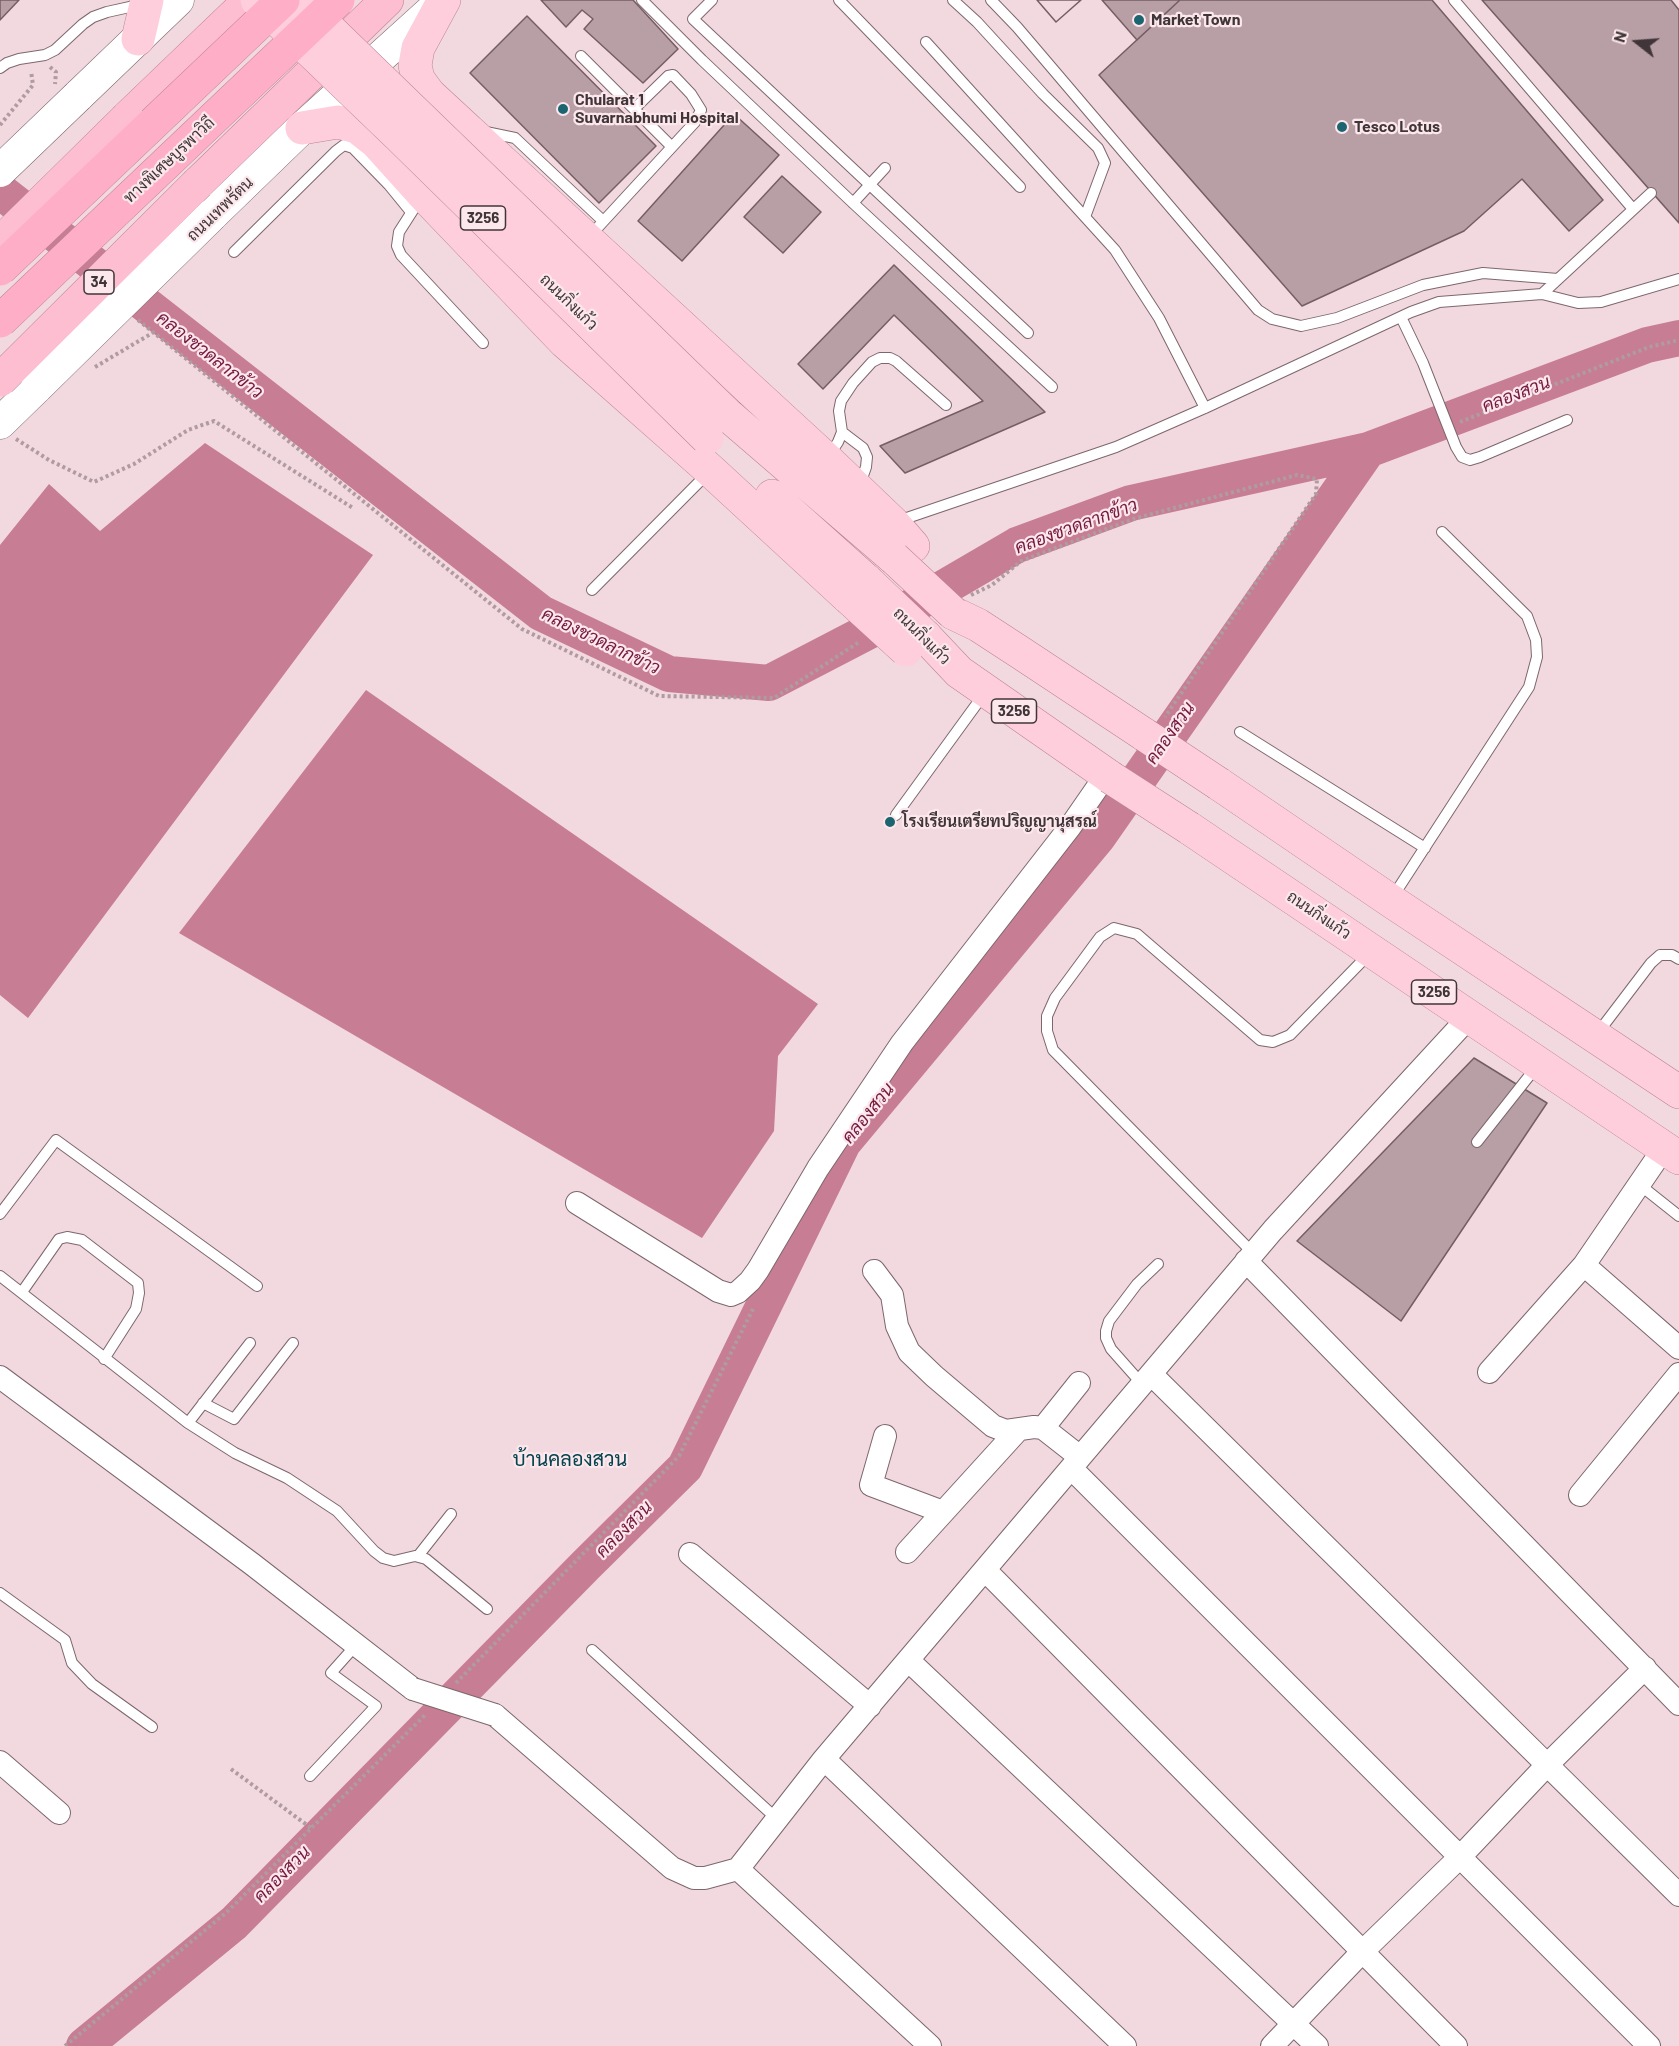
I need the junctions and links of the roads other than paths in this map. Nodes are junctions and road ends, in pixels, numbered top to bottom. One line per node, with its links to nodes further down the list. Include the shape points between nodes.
1 (178, 0): 16 (main road)
2 (250, 0): 34 (highway, bridge)
3 (257, 0): 49 (main road, ถนนกิ่งแก้ว / 3256, bridge, via 399,136)
4 (283, 0): 36 (highway, bridge)
5 (299, 0): 49 (main road, ถนนกิ่งแก้ว / 3256, bridge)
6 (338, 0): 41 (highway, ทางพิเศษบูรพาวิถี, bridge)
7 (387, 0): 44 (highway, ถนนเทพรัตน / 34, bridge)
8 (444, 0): 21 (main road, ถนนเทพรัตน / 34); 22 (main road, via 418,48 418,79)
9 (642, 0): 30 (lane)
10 (712, 0): 26 (lane, via 693,20)
11 (839, 0): 27 (lane)
12 (953, 0): 32 (lane, via 1098,148 1105,164)
13 (992, 0): 37 (lane, via 1258,309 1272,319 1301,326 1337,318 1423,285 1483,273)
14 (1454, 0): 31 (lane)
15 (146, 2): 16 (main road); 19 (lane, via 93,17 55,50)
16 (138, 39): 25 (main road, bridge)
17 (926, 42): 32 (lane)
18 (581, 56): 20 (lane)
19 (0, 68)
20 (634, 109): 23 (lane); 23 (lane, via 668,76 676,77 701,110)
21 (302, 128): 29 (main road, via 338,122 357,127 376,142); 50 (main road, ถนนเทพรัตน / 34, bridge, via 37,387)
22 (469, 131): 29 (main road, via 441,130 420,141 413,178); 33 (main road)
23 (672, 147): 33 (lane)
24 (885, 168): 26 (lane)
25 (0, 171)
26 (869, 184): 30 (lane); 42 (lane)
27 (1020, 187)
28 (1652, 193): 31 (lane)
29 (417, 203): 35 (lane, via 389,185 353,148 344,146); 43 (lane, via 399,232 397,246 401,255); 52 (main road, via 565,342)
30 (852, 203): 45 (lane)
31 (1633, 208): 37 (lane)
32 (1085, 217): 47 (lane, via 1115,250 1159,318)
33 (595, 230): 51 (main road)
34 (0, 243)
35 (234, 252)
36 (0, 268)
37 (1558, 279): 39 (lane)
38 (1679, 279): 39 (lane, via 1601,302 1578,303)
39 (1542, 294): 40 (lane, via 1439,302)
40 (1401, 317): 47 (lane); 48 (lane, via 1462,457 1470,460)
41 (0, 321)
42 (1028, 333)
43 (483, 343)
44 (0, 380)
45 (1052, 387)
46 (946, 405): 51 (lane, via 897,361 880,358 872,362 841,401)
47 (1205, 408): 54 (lane)
48 (1567, 420)
49 (718, 428): 54 (main road, ถนนกิ่งแก้ว / 3256); 55 (main road, ถนนกิ่งแก้ว / 3256)
50 (5, 429)
51 (834, 446): 54 (main road, via 858,490)
52 (710, 470): 55 (main road); 56 (lane)
53 (1442, 532): 61 (lane, via 1527,616 1538,657 1529,687)
54 (900, 542): 62 (main road, ถนนกิ่งแก้ว / 3256, bridge, via 967,608 1154,727 1219,784)
55 (858, 589): 57 (main road, ถนนกิ่งแก้ว / 3256, bridge, via 915,643)
56 (592, 590)
57 (986, 691): 59 (main road, ถนนกิ่งแก้ว / 3256); 60 (lane)
58 (1240, 732): 61 (lane)
59 (1108, 776): 63 (main road, ถนนกิ่งแก้ว / 3256, bridge); 72 (street, via 902,1043 818,1168 758,1270 738,1292 731,1295 718,1291)
60 (896, 815)
61 (1425, 848): 62 (lane)
62 (1391, 901): 66 (main road, ถนนกิ่งแก้ว / 3256)
63 (1373, 950): 65 (main road, ถนนกิ่งแก้ว / 3256); 75 (lane, via 1290,1035 1273,1042 1260,1040 1137,934 1114,928 1100,937 1054,998 1047,1016 1053,1050)
64 (1679, 959): 66 (lane, via 1660,955 1651,963)
65 (1470, 1016): 67 (main road, ถนนกิ่งแก้ว / 3256); 75 (street)
66 (1595, 1036): 68 (main road, ถนนกิ่งแก้ว / 3256)
67 (1539, 1063): 69 (lane); 70 (main road, ถนนกิ่งแก้ว / 3256)
68 (1679, 1092)
69 (1477, 1142)
70 (1672, 1153): 71 (street)
71 (1640, 1185): 74 (lane); 77 (street)
72 (577, 1203)
73 (0, 1214): 80 (lane, via 56,1140)
74 (1679, 1216)
75 (1250, 1257): 89 (street); 109 (street)
76 (1158, 1264): 89 (lane, via 1137,1284 1109,1321 1106,1331 1111,1348)
77 (1584, 1265): 84 (street); 86 (street)
78 (874, 1271): 94 (street, via 892,1295 897,1326 909,1352 993,1426)
79 (0, 1276): 81 (lane)
80 (257, 1286)
81 (22, 1292): 85 (lane); 85 (lane, via 59,1239 68,1237 82,1240 138,1283 136,1309)
82 (250, 1343): 91 (lane)
83 (293, 1343): 91 (lane, via 234,1419)
84 (1679, 1348)
85 (104, 1359): 92 (lane)
86 (1489, 1372)
87 (1679, 1374): 97 (street)
88 (0, 1377): 106 (street)
89 (1147, 1379): 96 (street); 115 (street)
90 (1079, 1383): 93 (street)
91 (203, 1403): 92 (lane)
92 (188, 1423): 102 (lane, via 337,1511 383,1558 394,1561)
93 (1043, 1428): 94 (street); 96 (street)
94 (1018, 1430): 98 (street)
95 (885, 1436): 98 (street, via 871,1485)
96 (1076, 1463): 103 (street); 119 (street)
97 (1580, 1495)
98 (943, 1512): 100 (street)
99 (451, 1514): 102 (lane)
100 (907, 1552)
101 (690, 1554): 111 (street)
102 (418, 1556): 105 (lane)
103 (985, 1570): 108 (street); 122 (street)
104 (0, 1593): 112 (lane, via 65,1640 72,1662 92,1684)
105 (487, 1609)
106 (356, 1645): 116 (lane, via 330,1672 376,1706); 120 (street, bridge, via 413,1689 495,1715 672,1869 694,1878)
107 (592, 1650): 118 (lane)
108 (908, 1660): 111 (street); 123 (street)
109 (1645, 1668): 110 (street); 115 (street)
110 (1679, 1704)
111 (870, 1706): 113 (street)
112 (152, 1727)
113 (824, 1759): 118 (street); 125 (street)
114 (0, 1762): 117 (street)
115 (1547, 1765): 119 (street); 121 (street)
116 (310, 1776)
117 (59, 1813)
118 (777, 1819): 120 (street)
119 (1460, 1857): 122 (street); 129 (street)
120 (738, 1869): 124 (street)
121 (1679, 1895)
122 (1362, 1952): 123 (street); 128 (street)
123 (1293, 2023): 126 (street); 127 (street)
124 (930, 2046)
125 (1125, 2046)
126 (1272, 2046)
127 (1317, 2046)
128 (1456, 2046)
129 (1649, 2046)

